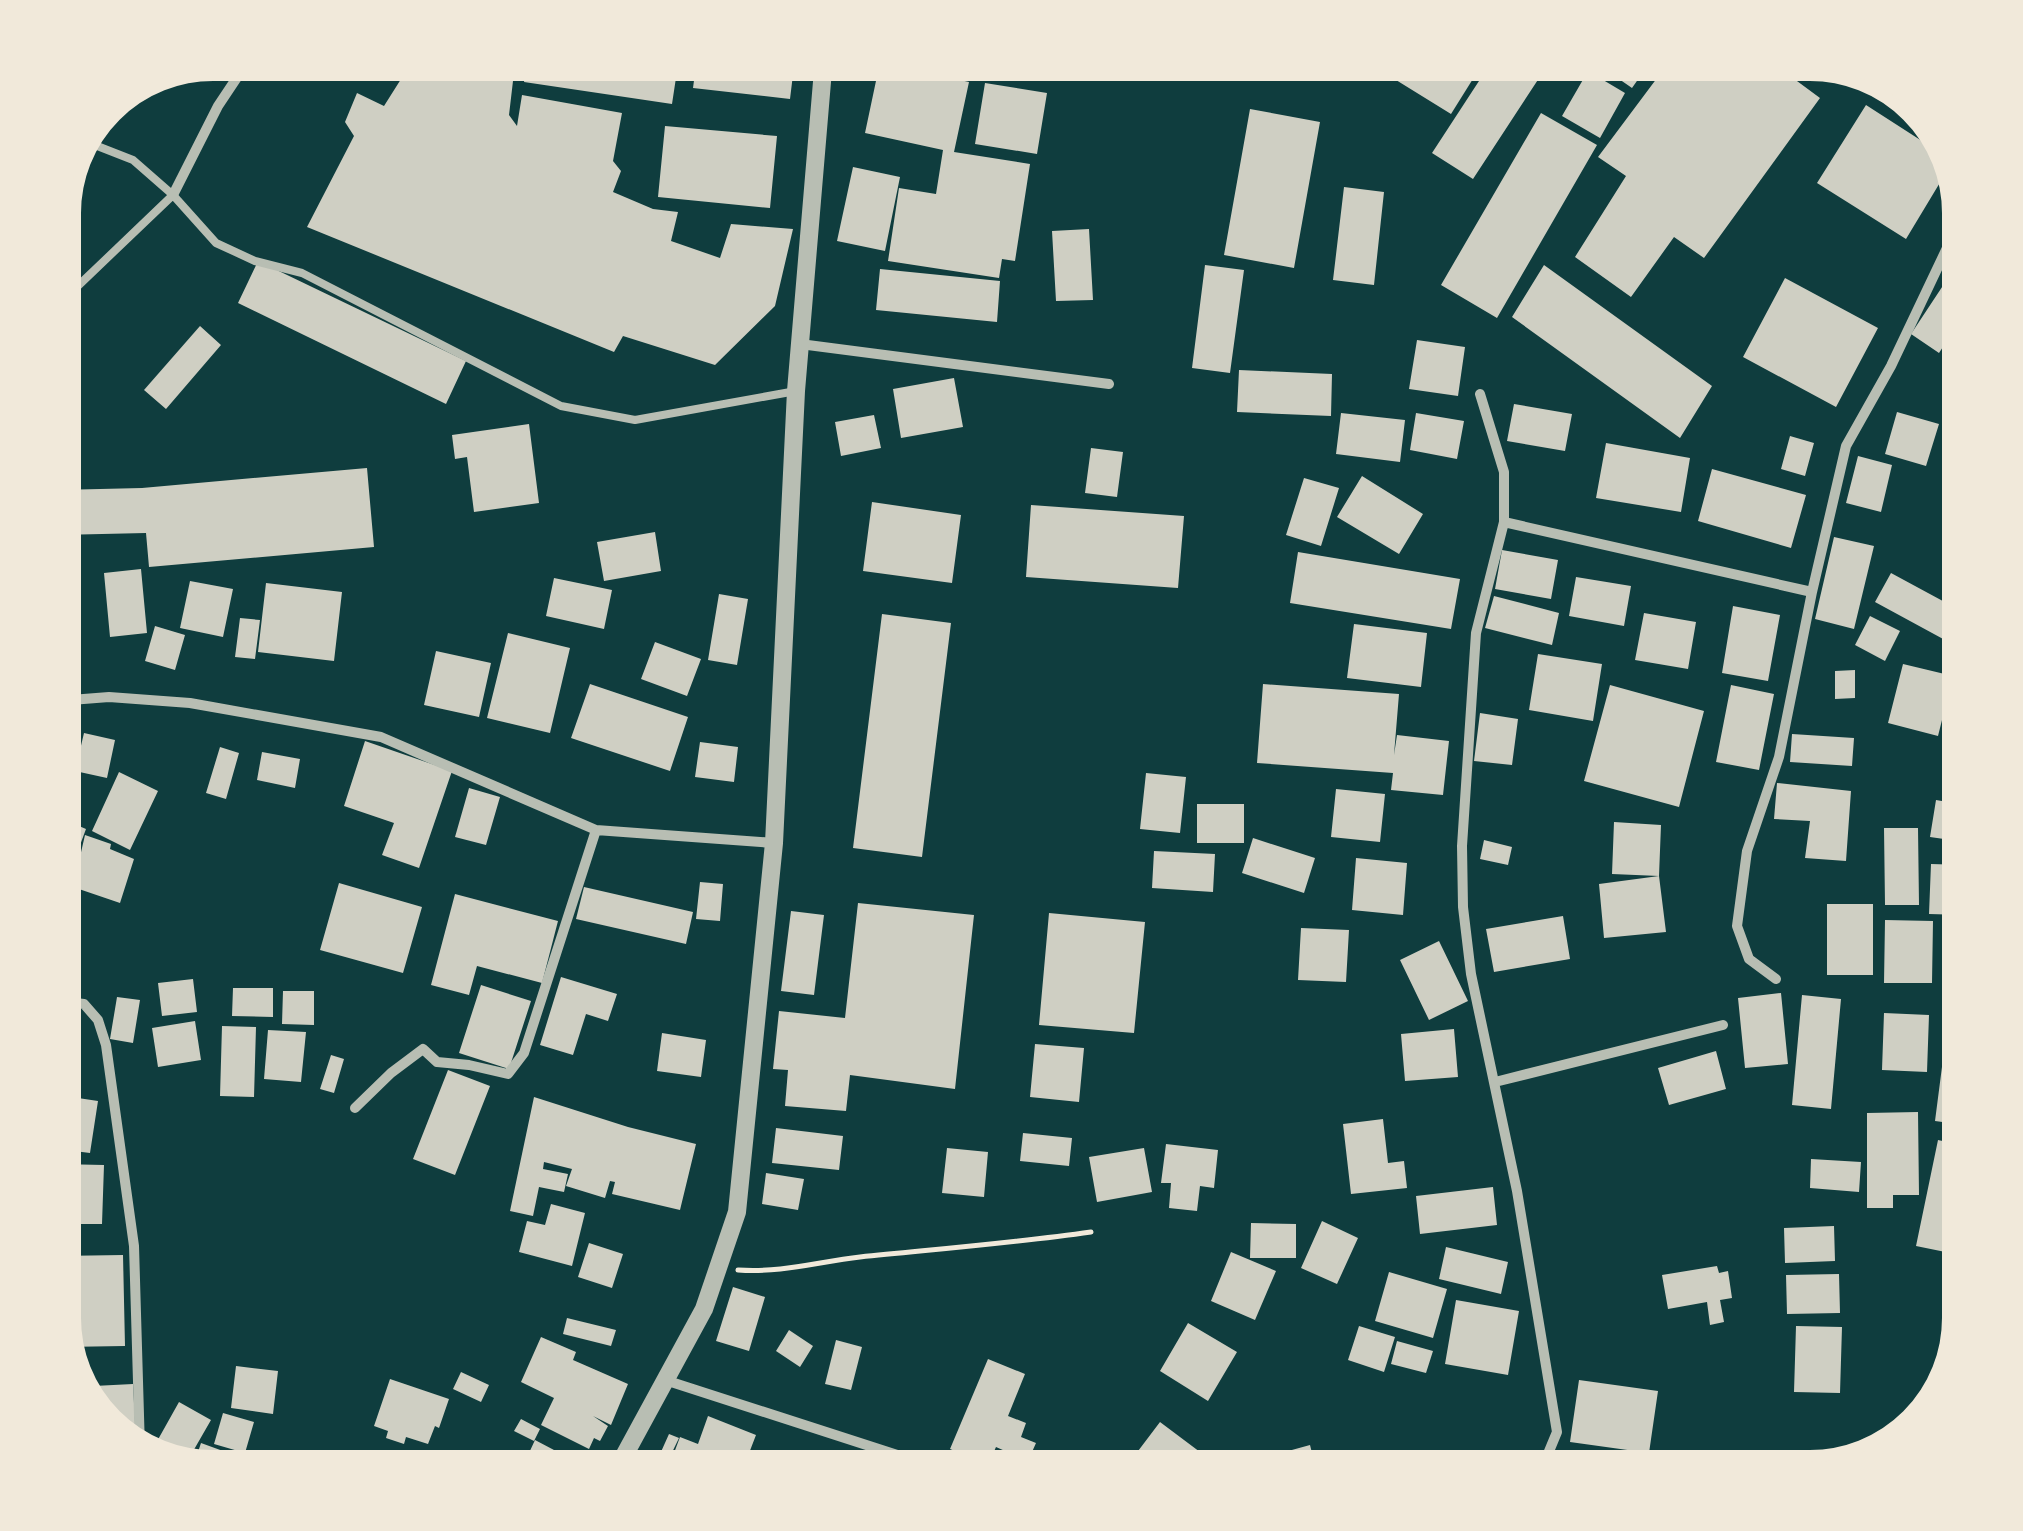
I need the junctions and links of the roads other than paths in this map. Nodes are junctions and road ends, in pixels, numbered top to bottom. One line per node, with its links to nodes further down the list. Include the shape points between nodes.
1 (239, 75): 4 (street)
2 (823, 75): 7 (street)
3 (94, 144): 4 (lane, via 133,160)
4 (174, 195): 6 (lane); 9 (lane, via 216,243 302,273 561,406 635,420)
5 (1948, 246): 12 (street, via 1846,446)
6 (75, 289)
7 (800, 344): 8 (street); 9 (street)
8 (1109, 384)
9 (796, 391): 15 (street)
10 (1480, 394): 11 (street, via 1504,472)
11 (1504, 522): 12 (street); 19 (street, via 1476,634 1462,846 1471,974)
12 (1812, 592): 16 (street, via 1779,757 1747,850 1737,926 1749,958)
13 (75, 700): 14 (street, via 190,703 381,737)
14 (596, 830): 15 (street); 20 (street, via 524,1053 508,1074 437,1062 423,1049)
15 (774, 843): 21 (street, via 737,1212 704,1309)
16 (1776, 980)
17 (75, 1003): 22 (street, via 98,1020 106,1046 134,1246)
18 (1723, 1025): 19 (street)
19 (1495, 1082): 25 (street, via 1544,1337 1557,1432)
20 (355, 1108)
21 (668, 1382): 23 (street); 24 (street)
22 (140, 1434)
23 (624, 1456)
24 (898, 1456)
25 (1547, 1456)

